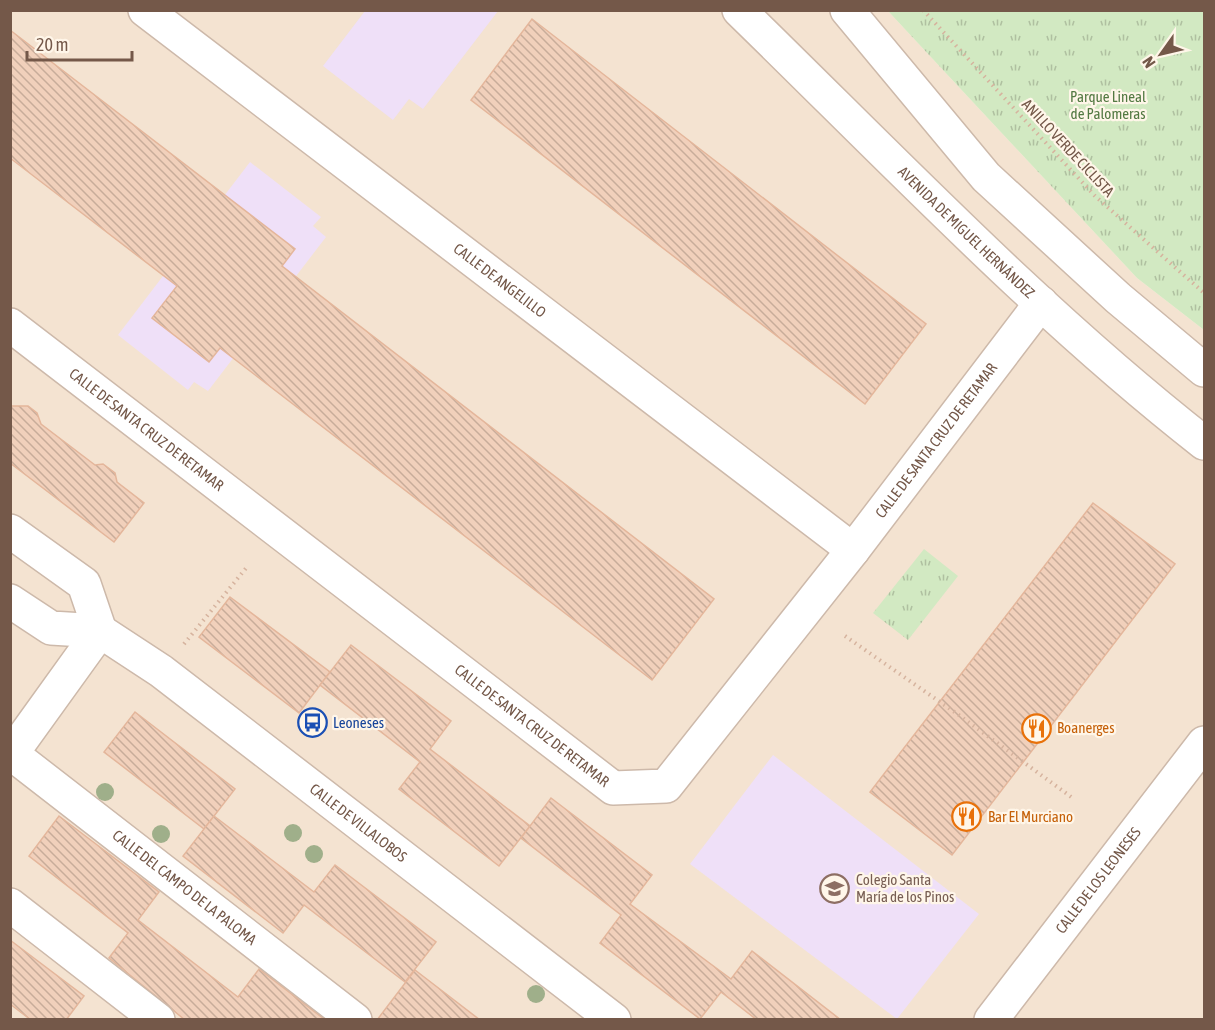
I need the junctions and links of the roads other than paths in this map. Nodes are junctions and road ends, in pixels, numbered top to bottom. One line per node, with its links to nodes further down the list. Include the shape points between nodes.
1 (145, 10): 9 (street, CALLE DE ANGELILLO)
2 (739, 10): 4 (street, AVENIDA DE MIGUEL HERNÁNDEZ)
3 (849, 16): 6 (street, via 986,177 1118,298)
4 (1041, 303): 7 (street, AVENIDA DE MIGUEL HERNÁNDEZ, via 1142,394); 9 (street, CALLE DE SANTA CRUZ DE RETAMAR)
5 (10, 326): 9 (street, CALLE DE SANTA CRUZ DE RETAMAR, via 613,788 666,786)
6 (1204, 370)
7 (1204, 443)
8 (10, 531): 11 (street, via 84,584)
9 (853, 550)
10 (10, 601): 11 (street, via 51,627)
11 (100, 631): 13 (street, CALLE DEL CAMPO DE LA PALOMA); 17 (street, CALLE DE VILLALOBOS, via 169,677)
12 (1204, 743): 18 (street, CALLE DE LOS LEONESES)
13 (11, 755): 16 (street, CALLE DEL CAMPO DE LA PALOMA)
14 (10, 905): 15 (street)
15 (158, 1020)
16 (355, 1020)
17 (614, 1020)
18 (991, 1020)

